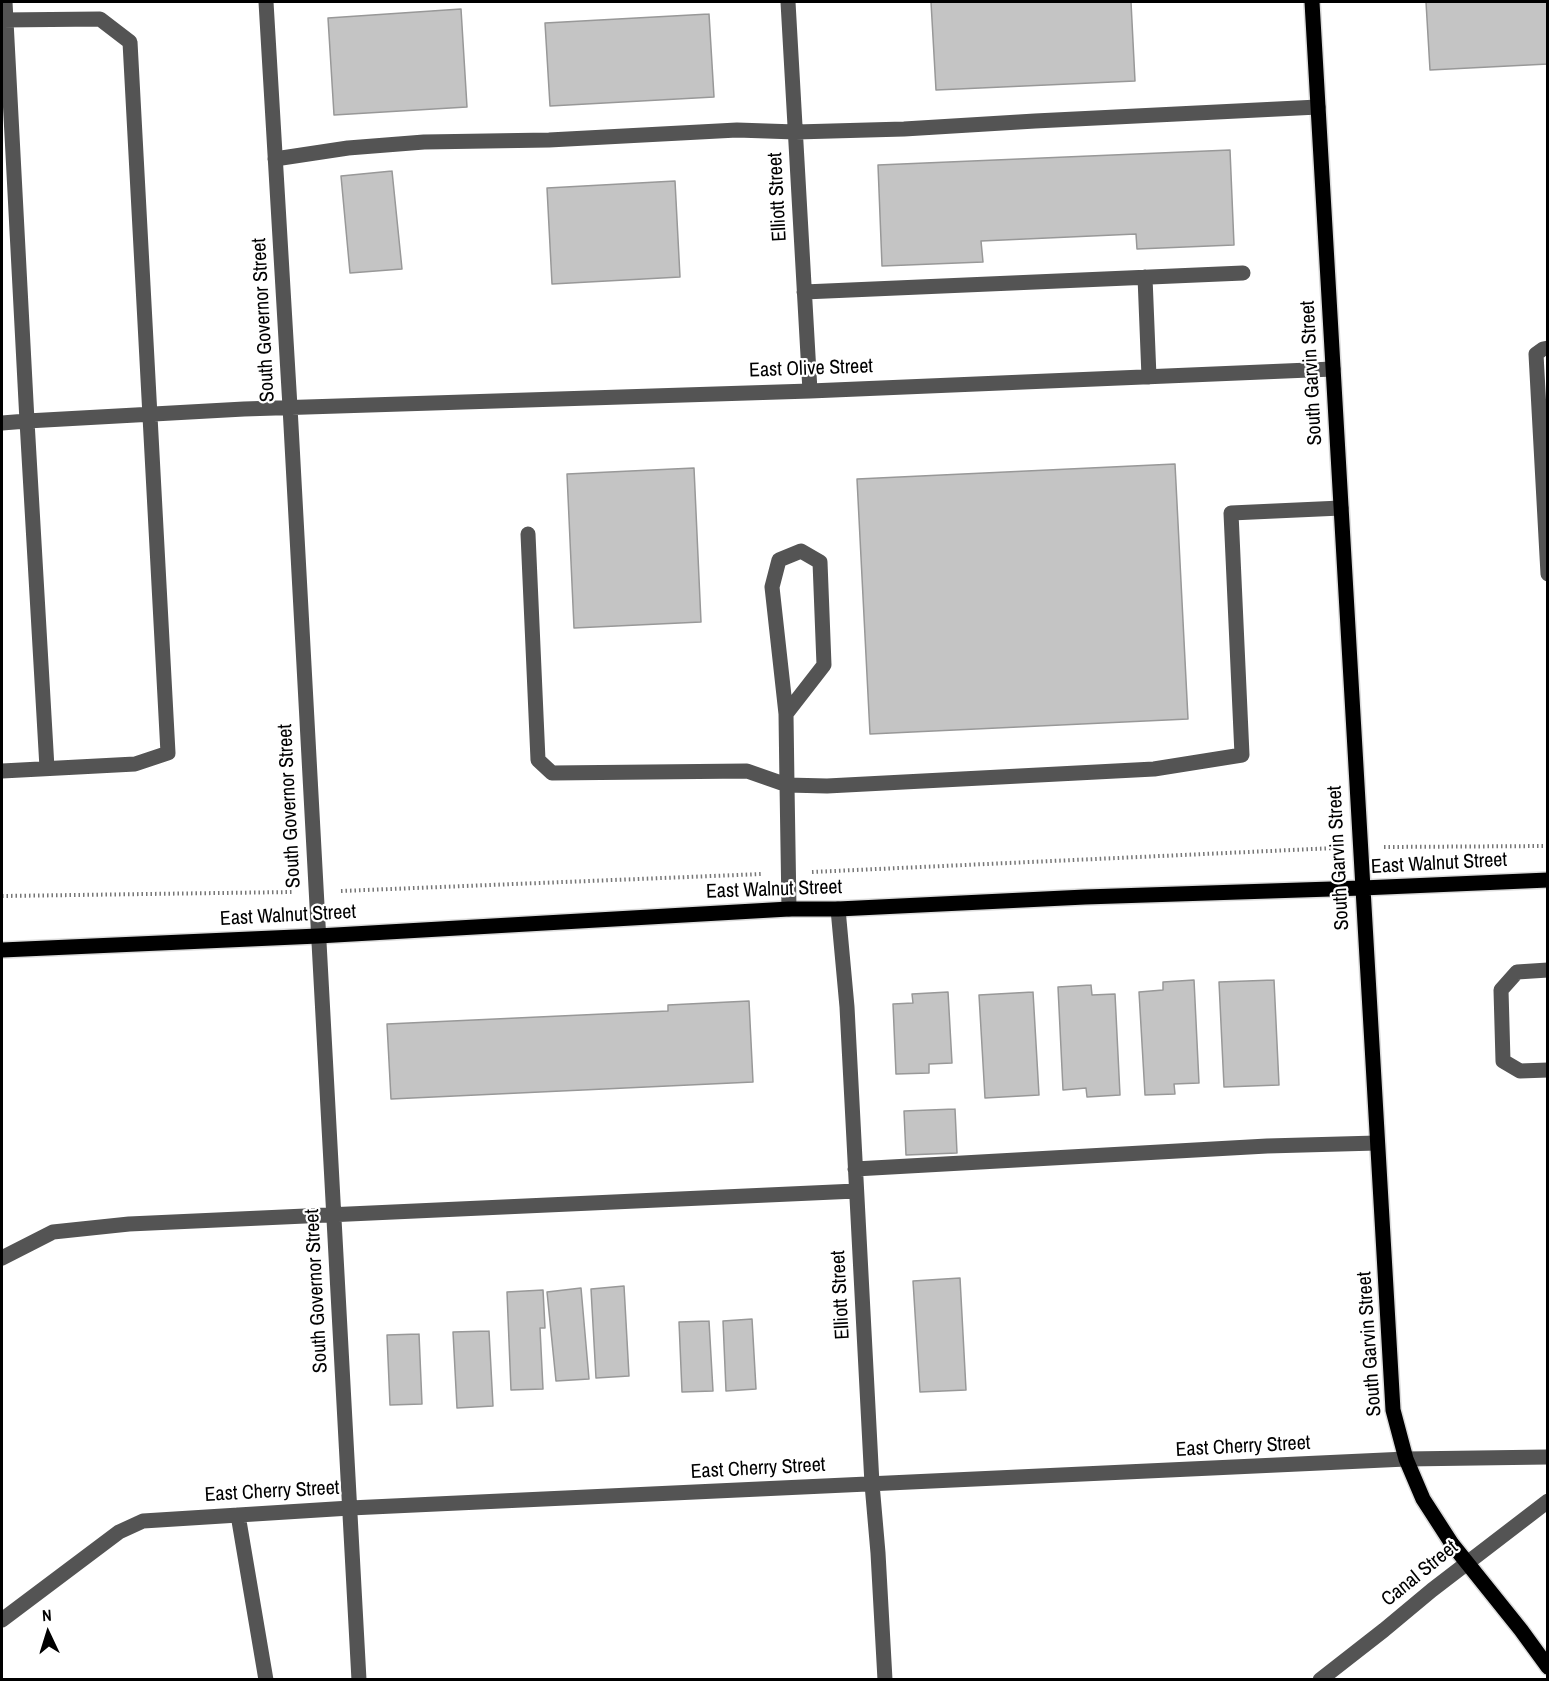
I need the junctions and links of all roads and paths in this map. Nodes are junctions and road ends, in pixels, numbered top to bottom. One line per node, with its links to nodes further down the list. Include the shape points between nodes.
1 (5, 2): 5 (street)
2 (266, 2): 8 (street, South Governor Street)
3 (788, 2): 7 (street, Elliott Street)
4 (1312, 2): 6 (main road, South Garvin Street)
5 (4, 20): 17 (street, via 100,19 130,42); 18 (street)
6 (1318, 107): 7 (street); 13 (main road, South Garvin Street)
7 (796, 132): 8 (street, via 737,130 424,142); 11 (street, Elliott Street)
8 (275, 159): 16 (street, South Governor Street)
9 (1243, 273): 10 (street)
10 (1145, 277): 11 (street); 14 (street)
11 (804, 292): 15 (street, Elliott Street)
12 (1548, 348): 22 (street, via 1536,354)
13 (1334, 369): 14 (street, East Olive Street); 20 (main road, South Garvin Street)
14 (1149, 377): 15 (street, East Olive Street)
15 (810, 391): 16 (street, East Olive Street)
16 (290, 407): 17 (street, East Olive Street); 31 (street, South Governor Street)
17 (150, 413): 18 (street, East Olive Street); 24 (street, via 168,753 135,764)
18 (27, 421): 19 (street, East Olive Street); 24 (street)
19 (2, 423)
20 (1341, 508): 26 (street, via 1231,513 1242,755 1154,768); 28 (main road, South Garvin Street)
21 (528, 534): 26 (street, via 538,760 552,774 747,771)
22 (1548, 574)
23 (786, 714): 23 (street, via 824,665 820,562 801,551 779,560 772,587); 26 (street)
24 (47, 768): 25 (street)
25 (2, 771)
26 (787, 785): 29 (street)
27 (1548, 880): 28 (main road, East Walnut Street)
28 (1362, 888): 30 (main road, East Walnut Street); 35 (main road, South Garvin Street)
29 (789, 909): 30 (main road, East Walnut Street); 31 (main road, East Walnut Street)
30 (838, 909): 36 (street, Elliott Street)
31 (318, 936): 32 (main road, East Walnut Street); 38 (street, South Governor Street)
32 (2, 950)
33 (1548, 970): 34 (street, via 1517,972 1501,990 1503,1061 1520,1071)
34 (1548, 1070)
35 (1377, 1143): 36 (street); 41 (main road, South Garvin Street, via 1393,1410)
36 (855, 1169): 37 (street, Elliott Street)
37 (856, 1191): 38 (street); 42 (street, Elliott Street)
38 (334, 1216): 39 (street, via 129,1224 53,1232); 44 (street, South Governor Street)
39 (2, 1258)
40 (1548, 1457): 41 (street, East Cherry Street)
41 (1406, 1459): 42 (street, East Cherry Street); 46 (main road, South Garvin Street, via 1423,1499)
42 (872, 1484): 44 (street, East Cherry Street); 51 (street, Elliott Street)
43 (1548, 1501): 46 (street, Canal Street)
44 (350, 1508): 45 (street, East Cherry Street); 50 (street, South Governor Street)
45 (238, 1515): 47 (street, East Cherry Street, via 142,1521 119,1532); 49 (street)
46 (1467, 1563): 48 (main road, South Garvin Street); 52 (street, Canal Street)
47 (2, 1620)
48 (1548, 1667)
49 (266, 1680)
50 (359, 1680)
51 (885, 1680)
52 (1320, 1680)

